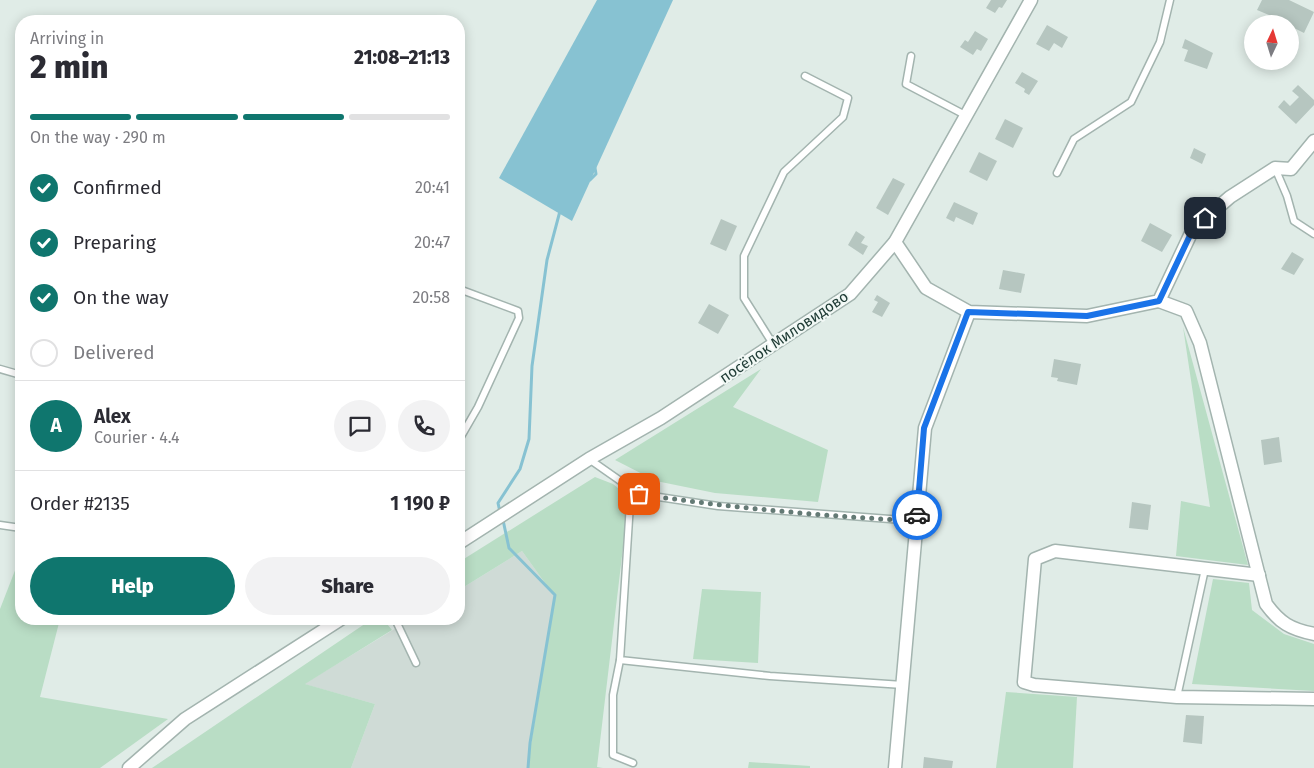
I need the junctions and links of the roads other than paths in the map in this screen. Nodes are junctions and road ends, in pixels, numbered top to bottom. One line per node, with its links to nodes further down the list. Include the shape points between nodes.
1 (1031, 0): 5 (street, посёлок Миловидово)
2 (1170, 0): 8 (lane, via 1160,42 1131,102 1074,139)
3 (911, 56): 5 (lane, via 906,84)
4 (805, 76): 14 (lane, via 848,98 843,117 784,172 744,256 744,298)
5 (967, 116): 10 (street, посёлок Миловидово)
6 (1314, 142): 7 (street, via 1291,169)
7 (1275, 168): 9 (lane, via 1294,221); 12 (street, via 1230,197 1193,229)
8 (1057, 173)
9 (1314, 234)
10 (895, 242): 13 (street, via 926,288); 14 (street, посёлок Миловидово, via 850,294)
11 (465, 291): 17 (lane, via 518,311 519,318)
12 (1159, 301): 13 (street, via 1087,316); 25 (street, via 1186,311 1200,343)
13 (968, 312): 20 (street, via 924,428)
14 (773, 344): 18 (street, посёлок Миловидово, via 661,418)
15 (0, 369): 16 (lane)
16 (15, 373)
17 (465, 430)
18 (589, 459): 19 (lane); 23 (street, посёлок Миловидово)
19 (631, 488): 20 (lane, via 639,494 718,506); 29 (lane)
20 (916, 521): 31 (street)
21 (0, 525): 22 (lane)
22 (15, 527)
23 (465, 539)
24 (1205, 569): 25 (street); 32 (lane); 32 (street, via 1055,551 1035,560 1024,682)
25 (1258, 575): 28 (street, via 1266,604 1278,620)
26 (332, 625): 35 (street, via 184,719)
27 (398, 625): 30 (lane)
28 (1314, 634)
29 (620, 660): 31 (lane, via 770,676); 34 (lane, via 613,695 613,756)
30 (416, 663)
31 (903, 685): 36 (street)
32 (1177, 697): 33 (street)
33 (1314, 699)
34 (633, 763)
35 (130, 768)
36 (895, 768)

